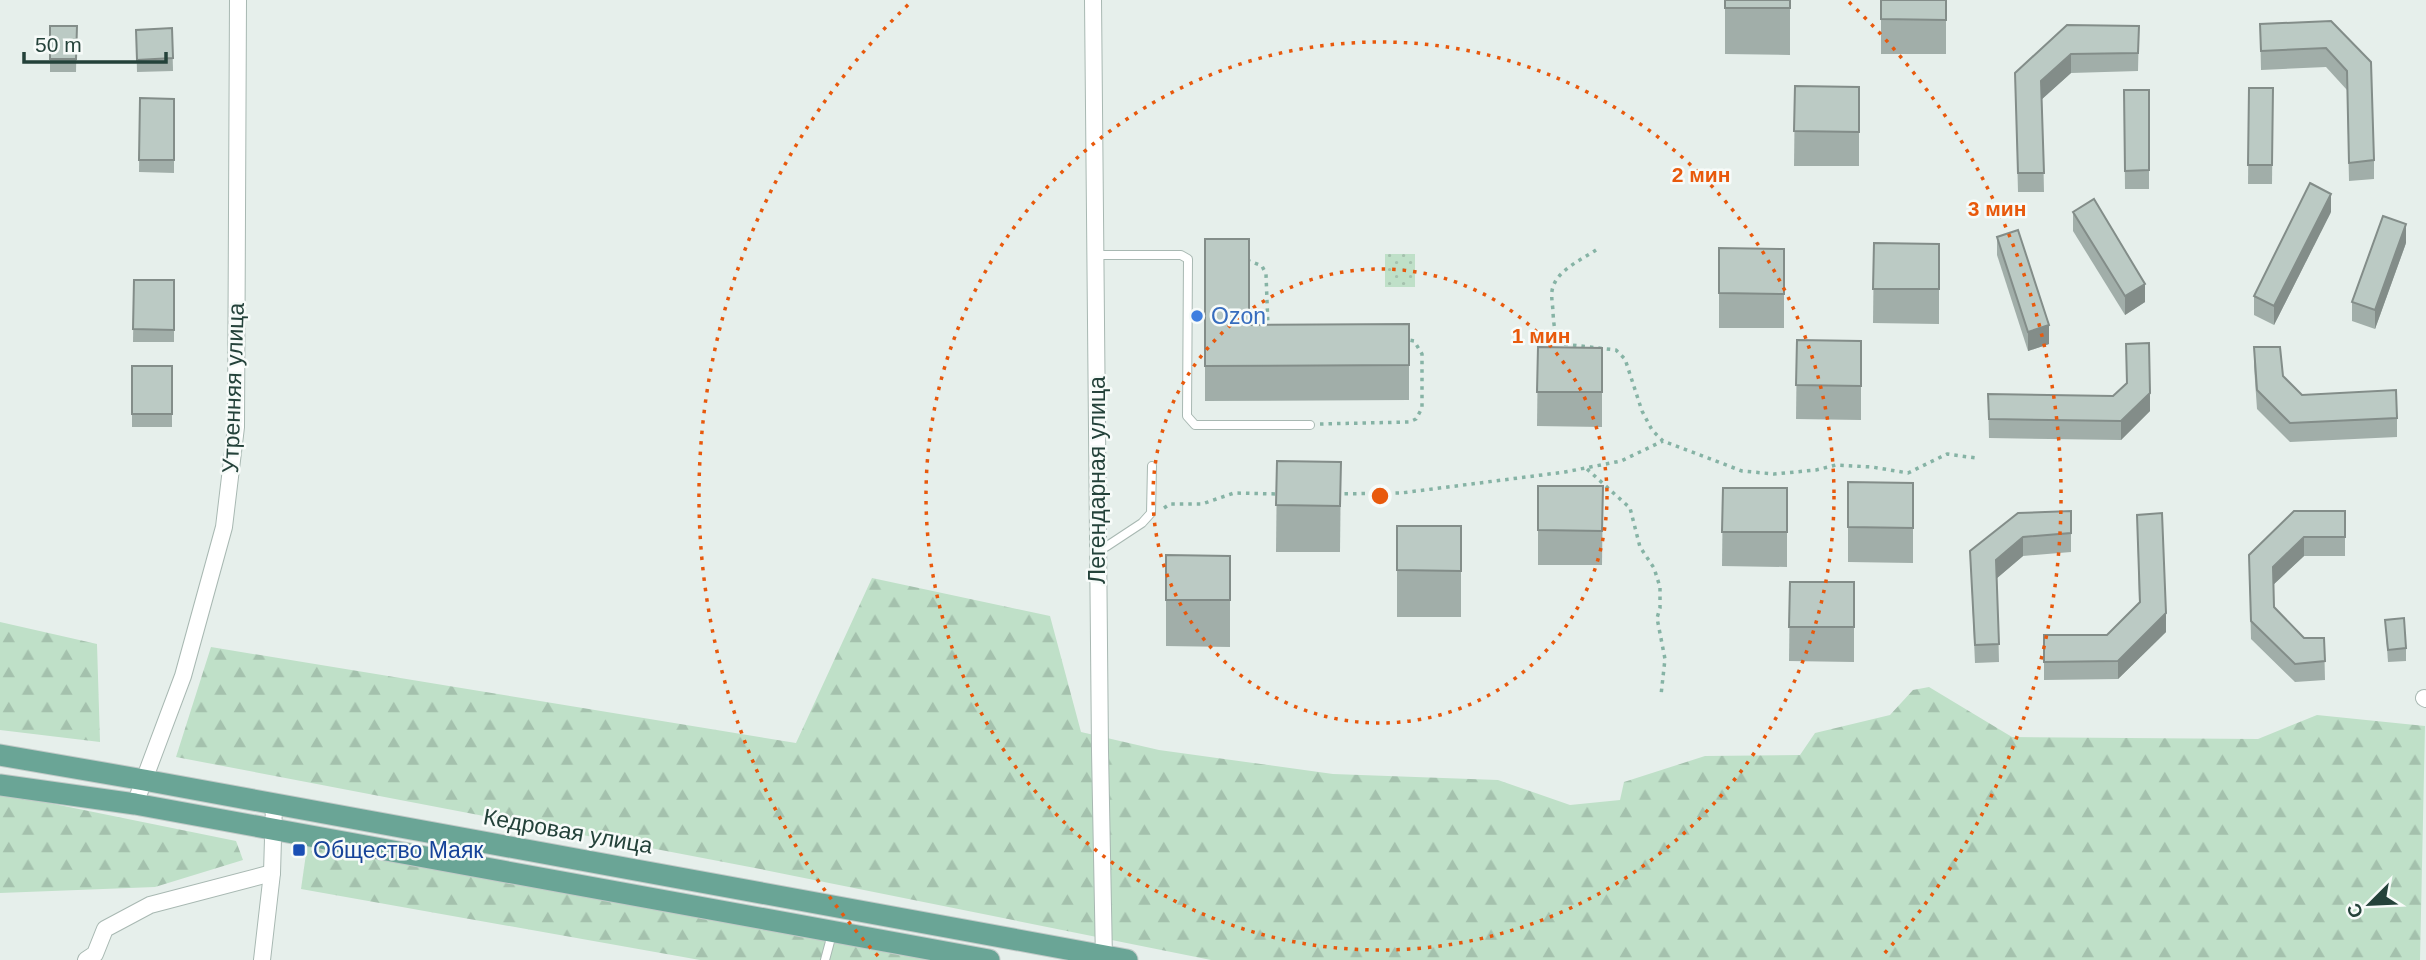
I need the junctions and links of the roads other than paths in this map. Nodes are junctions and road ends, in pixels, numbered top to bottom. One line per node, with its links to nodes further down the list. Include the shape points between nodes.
1 (238, 0): 8 (street, Утренняя улица, via 236,426 232,464 224,527 187,663)
2 (1093, 0): 3 (street, Легендарная улица)
3 (1096, 255): 4 (lane, via 1181,255 1188,259 1187,416 1191,423); 6 (street, Легендарная улица)
4 (1310, 425)
5 (1152, 466): 6 (lane, via 1150,513)
6 (1098, 552): 15 (street, Легендарная улица)
7 (0, 755): 8 (main road, Кедровая улица)
8 (144, 780): 10 (street, Утренняя улица); 11 (main road, Кедровая улица)
9 (0, 785): 10 (main road)
10 (135, 804): 12 (main road)
11 (274, 804): 12 (street); 15 (main road, Кедровая улица)
12 (273, 829): 13 (street); 14 (main road)
13 (272, 873): 16 (street, via 150,905 105,929 95,954); 17 (street)
14 (832, 931): 18 (lane); 19 (main road)
15 (1104, 958): 20 (main road, Кедровая улица)
16 (86, 960)
17 (262, 960)
18 (825, 960)
19 (989, 960)
20 (1127, 960)

